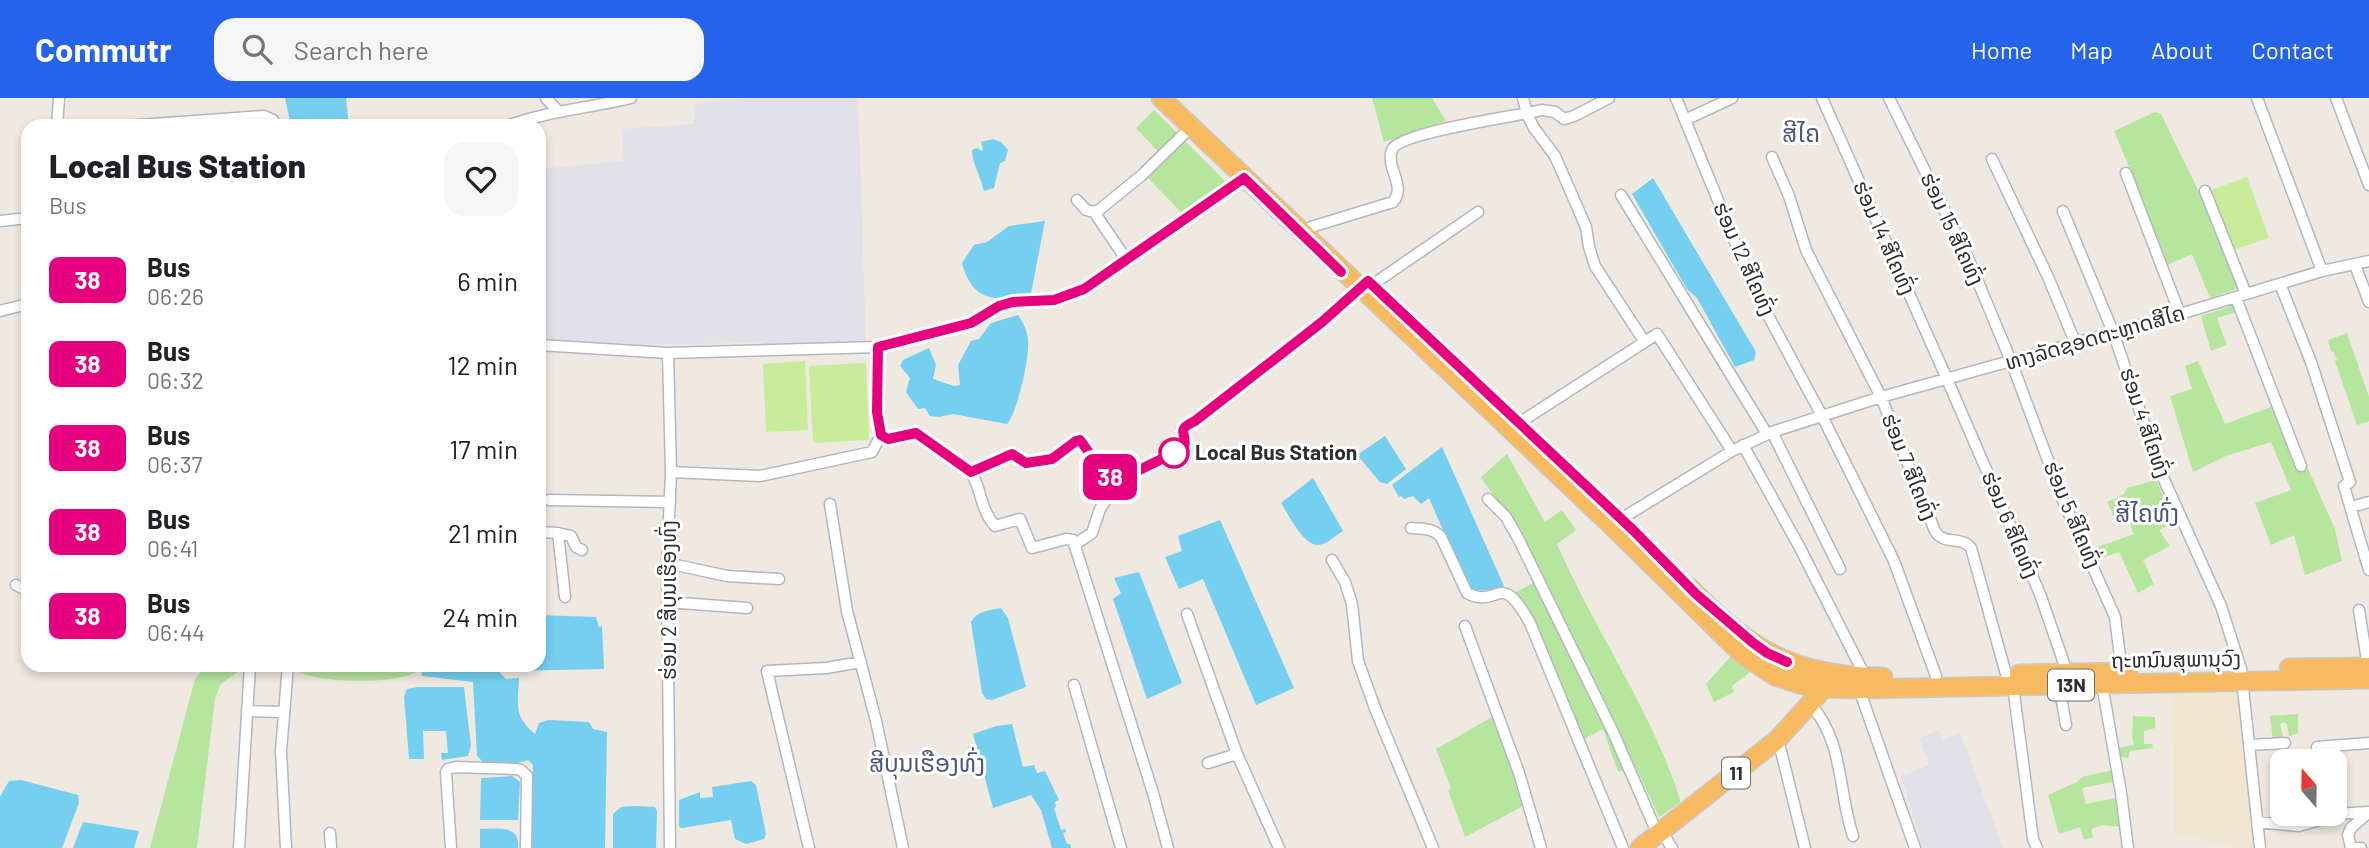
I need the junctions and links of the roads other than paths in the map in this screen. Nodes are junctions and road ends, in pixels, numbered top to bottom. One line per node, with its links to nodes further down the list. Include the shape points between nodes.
1 (59, 98): 18 (street)
2 (544, 98): 15 (street); 16 (street)
3 (631, 98): 15 (street)
4 (1161, 98): 23 (highway, 13N)
5 (1177, 98): 37 (highway, 13N)
6 (1522, 98): 17 (street)
7 (1609, 98): 14 (street)
8 (1676, 98): 22 (street, ຮ່ອມ 12 ສີໄຄທົ່ງ)
9 (1732, 98): 22 (street)
10 (1822, 98): 56 (street, ຮ່ອມ 14 ສີໄຄທົ່ງ)
11 (1889, 98): 55 (street, ຮ່ອມ 15 ສີໄຄທົ່ງ, via 1968,258)
12 (2257, 98): 41 (street)
13 (2336, 98): 28 (street)
14 (1595, 101): 17 (street, via 1564,119 1550,110)
15 (559, 112): 16 (street)
16 (547, 113): 21 (street)
17 (1527, 114): 37 (street, via 1428,132 1397,143 1390,154 1398,187 1393,202); 50 (street, via 1555,156 1586,227 1595,266)
18 (58, 119)
19 (222, 119): 20 (street)
20 (271, 119)
21 (529, 119)
22 (1685, 120): 58 (street, ຮ່ອມ 12 ສີໄຄທົ່ງ, via 1756,293)
23 (1191, 127): 27 (highway, 13N); 33 (street, via 1142,175)
24 (1772, 157): 57 (street, via 1790,196 1806,250)
25 (1992, 159): 51 (street)
26 (2126, 173): 48 (street)
27 (1244, 178): 38 (street); 43 (highway, 13N)
28 (2369, 185)
29 (2205, 191): 44 (street)
30 (1621, 195): 60 (street)
31 (1077, 200): 33 (street)
32 (2063, 211): 49 (street, ຮ່ອມ 4 ສີໄຄທົ່ງ)
33 (1094, 212): 38 (street)
34 (1478, 212): 43 (street)
35 (21, 219): 36 (street)
36 (0, 221)
37 (1311, 227): 43 (highway, 13N)
38 (1126, 259): 53 (street, via 1084,289 1054,300 1013,302 971,323)
39 (2369, 261): 40 (street, ທາງລັດຊອດຕະຫຼາດສີໄຄ)
40 (2355, 265): 41 (street, ທາງລັດຊອດຕະຫຼາດສີໄຄ); 45 (street)
41 (2322, 271): 42 (street, ທາງລັດຊອດຕະຫຼາດສີໄຄ)
42 (2280, 284): 44 (street, ທາງລັດຊອດຕະຫຼາດສີໄຄ); 73 (street, via 2334,430 2350,482 2344,486)
43 (1367, 285): 59 (highway, 13N); 67 (street, via 1184,426 1184,448); 74 (highway, 13N)
44 (2241, 296): 48 (street, ທາງລັດຊອດຕະຫຼາດສີໄຄ); 64 (street)
45 (2369, 302)
46 (21, 306): 47 (street)
47 (0, 310)
48 (2180, 314): 49 (street, ທາງລັດຊອດຕະຫຼາດສີໄຄ)
49 (2113, 332): 51 (street, ທາງລັດຊອດຕະຫຼາດສີໄຄ); 98 (street, ຮ່ອມ 4 ສີໄຄທົ່ງ, via 2161,473 2221,606)
50 (1644, 341): 59 (street); 63 (street, via 1652,335 1660,337)
51 (2075, 342): 55 (street, ທາງລັດຊອດຕະຫຼາດສີໄຄ)
52 (546, 345): 54 (street)
53 (878, 347): 54 (street); 61 (street)
54 (668, 353): 65 (street, ຮ່ອມ 2 ສີບຸນເຮືອງທົ່ງ)
55 (2011, 361): 56 (street, ທາງລັດຊອດຕະຫຼາດສີໄຄ); 97 (street, ຮ່ອມ 5 ສີໄຄທົ່ງ, via 2062,498 2115,617)
56 (1947, 379): 57 (street, ທາງລັດຊອດຕະຫຼາດສີໄຄ); 100 (street, ຮ່ອມ 6 ສີໄຄທົ່ງ, via 2040,594)
57 (1881, 397): 58 (street, ທາງລັດຊອດຕະຫຼາດສີໄຄ); 101 (street, ຮ່ອມ 7 ສີໄຄທົ່ງ, via 1939,537 1971,548)
58 (1822, 416): 60 (street, ທາງລັດຊອດຕະຫຼາດສີໄຄ); 99 (street, ຮ່ອມ 12 ສີໄຄທົ່ງ, via 1894,561)
59 (1519, 423): 74 (highway, 13N)
60 (1769, 433): 62 (street, ທາງລັດຊອດຕະຫຼາດສີໄຄ); 82 (street)
61 (881, 435): 65 (street, via 873,452 760,476); 66 (street, via 888,439 916,433)
62 (1743, 445): 63 (street, ທາງລັດຊອດຕະຫຼາດສີໄຄ); 103 (street, via 1800,548)
63 (1732, 451): 74 (street, ທາງລັດຊອດຕະຫຼາດສີໄຄ)
64 (2301, 466)
65 (671, 472): 70 (street, ຮ່ອມ 2 ສີບຸນເຮືອງທົ່ງ)
66 (971, 472): 67 (street, via 1012,454 1026,463 1052,459 1080,440 1105,474); 78 (street, via 981,504 995,526 1020,519 1032,548 1066,539)
67 (1119, 480): 78 (street, via 1100,509 1092,533)
68 (1488, 499): 124 (street, via 1518,538)
69 (549, 500): 70 (street)
70 (670, 502): 81 (street, ຮ່ອມ 2 ສີບຸນເຮືອງທົ່ງ)
71 (2369, 502): 73 (street)
72 (830, 505): 93 (street, via 844,597)
73 (2351, 507): 83 (street)
74 (1616, 522): 102 (highway, ຖະຫນົນສຸພານຸວົງ / 13N, via 1799,684)
75 (1411, 528): 139 (street, via 1427,529 1441,537 1467,593 1480,598 1506,593 1518,601)
76 (546, 532): 77 (street)
77 (558, 533): 79 (street, via 571,536); 87 (street)
78 (1074, 545): 135 (street)
79 (582, 550)
80 (1332, 560): 137 (street, via 1352,604 1358,661)
81 (667, 563): 84 (street, via 727,576); 88 (street, ຮ່ອມ 2 ສີບຸນເຮືອງທົ່ງ)
82 (1840, 569)
83 (2369, 570)
84 (779, 579)
85 (16, 585): 86 (street)
86 (21, 588)
87 (565, 597)
88 (667, 602): 89 (street); 131 (street, ຮ່ອມ 2 ສີບຸນເຮືອງທົ່ງ)
89 (747, 608)
90 (2359, 610): 94 (street)
91 (1187, 614): 117 (street)
92 (1465, 626): 138 (street)
93 (861, 662): 132 (street, via 767,671); 133 (street)
94 (2369, 671): 98 (highway, ຖະຫນົນສຸພານຸວົງ / 13N)
95 (250, 672): 107 (street)
96 (287, 672): 108 (street)
97 (2122, 672): 98 (highway, ຖະຫນົນສຸພານຸວົງ / 13N); 100 (highway, ຖະຫນົນສຸພານຸວົງ / 13N)
98 (2242, 675): 104 (highway, ຖະຫນົນສຸພານຸວົງ / 13N); 113 (street, ຮ່ອມ 4 ສີໄຄທົ່ງ)
99 (1936, 676): 101 (highway, ຖະຫນົນສຸພານຸວົງ / 13N); 103 (highway, ຖະຫນົນສຸພານຸວົງ / 13N)
100 (2063, 679): 101 (highway, ຖະຫນົນສຸພານຸວົງ / 13N); 104 (highway, ຖະຫນົນສຸພານຸວົງ / 13N); 109 (street, ຮ່ອມ 6 ສີໄຄທົ່ງ)
101 (2009, 680): 103 (highway, ຖະຫນົນສຸພານຸວົງ / 13N); 144 (street)
102 (1826, 681): 103 (highway, ຖະຫນົນສຸພານຸວົງ / 13N); 106 (highway, 11)
103 (1862, 683): 143 (street)
104 (2102, 684): 145 (street)
105 (1074, 685): 134 (street)
106 (1810, 704): 110 (highway, 11); 125 (street, via 1824,722 1840,766)
107 (247, 711): 108 (street); 126 (street)
108 (283, 712): 127 (street)
109 (2066, 725)
110 (1779, 739): 124 (highway, 11); 142 (street)
111 (2285, 743): 113 (street)
112 (2369, 743): 114 (street)
113 (2249, 745): 121 (street, ຮ່ອມ 4 ສີໄຄທົ່ງ)
114 (2328, 746): 115 (street); 116 (street)
115 (2317, 747)
116 (2328, 749)
117 (1237, 754): 118 (street); 136 (street)
118 (1208, 763)
119 (2369, 812): 120 (street); 147 (street, via 2348,835 2351,848)
120 (2347, 813)
121 (2257, 822): 122 (street); 146 (street, ຮ່ອມ 4 ສີໄຄທົ່ງ)
122 (2270, 823)
123 (330, 833): 128 (street)
124 (1660, 833): 140 (highway, 11); 141 (street)
125 (1853, 836)
126 (239, 848)
127 (286, 848)
128 (331, 848)
129 (451, 848): 130 (street, via 446,772 456,767 515,769 527,776)
130 (526, 848)
131 (670, 848)
132 (808, 848)
133 (903, 848)
134 (1121, 848)
135 (1168, 848)
136 (1279, 848)
137 (1433, 848)
138 (1541, 848)
139 (1623, 848)
140 (1640, 848)
141 (1672, 848)
142 (1805, 848)
143 (1915, 848)
144 (2036, 848)
145 (2128, 848)
146 (2260, 848)
147 (2361, 848)

